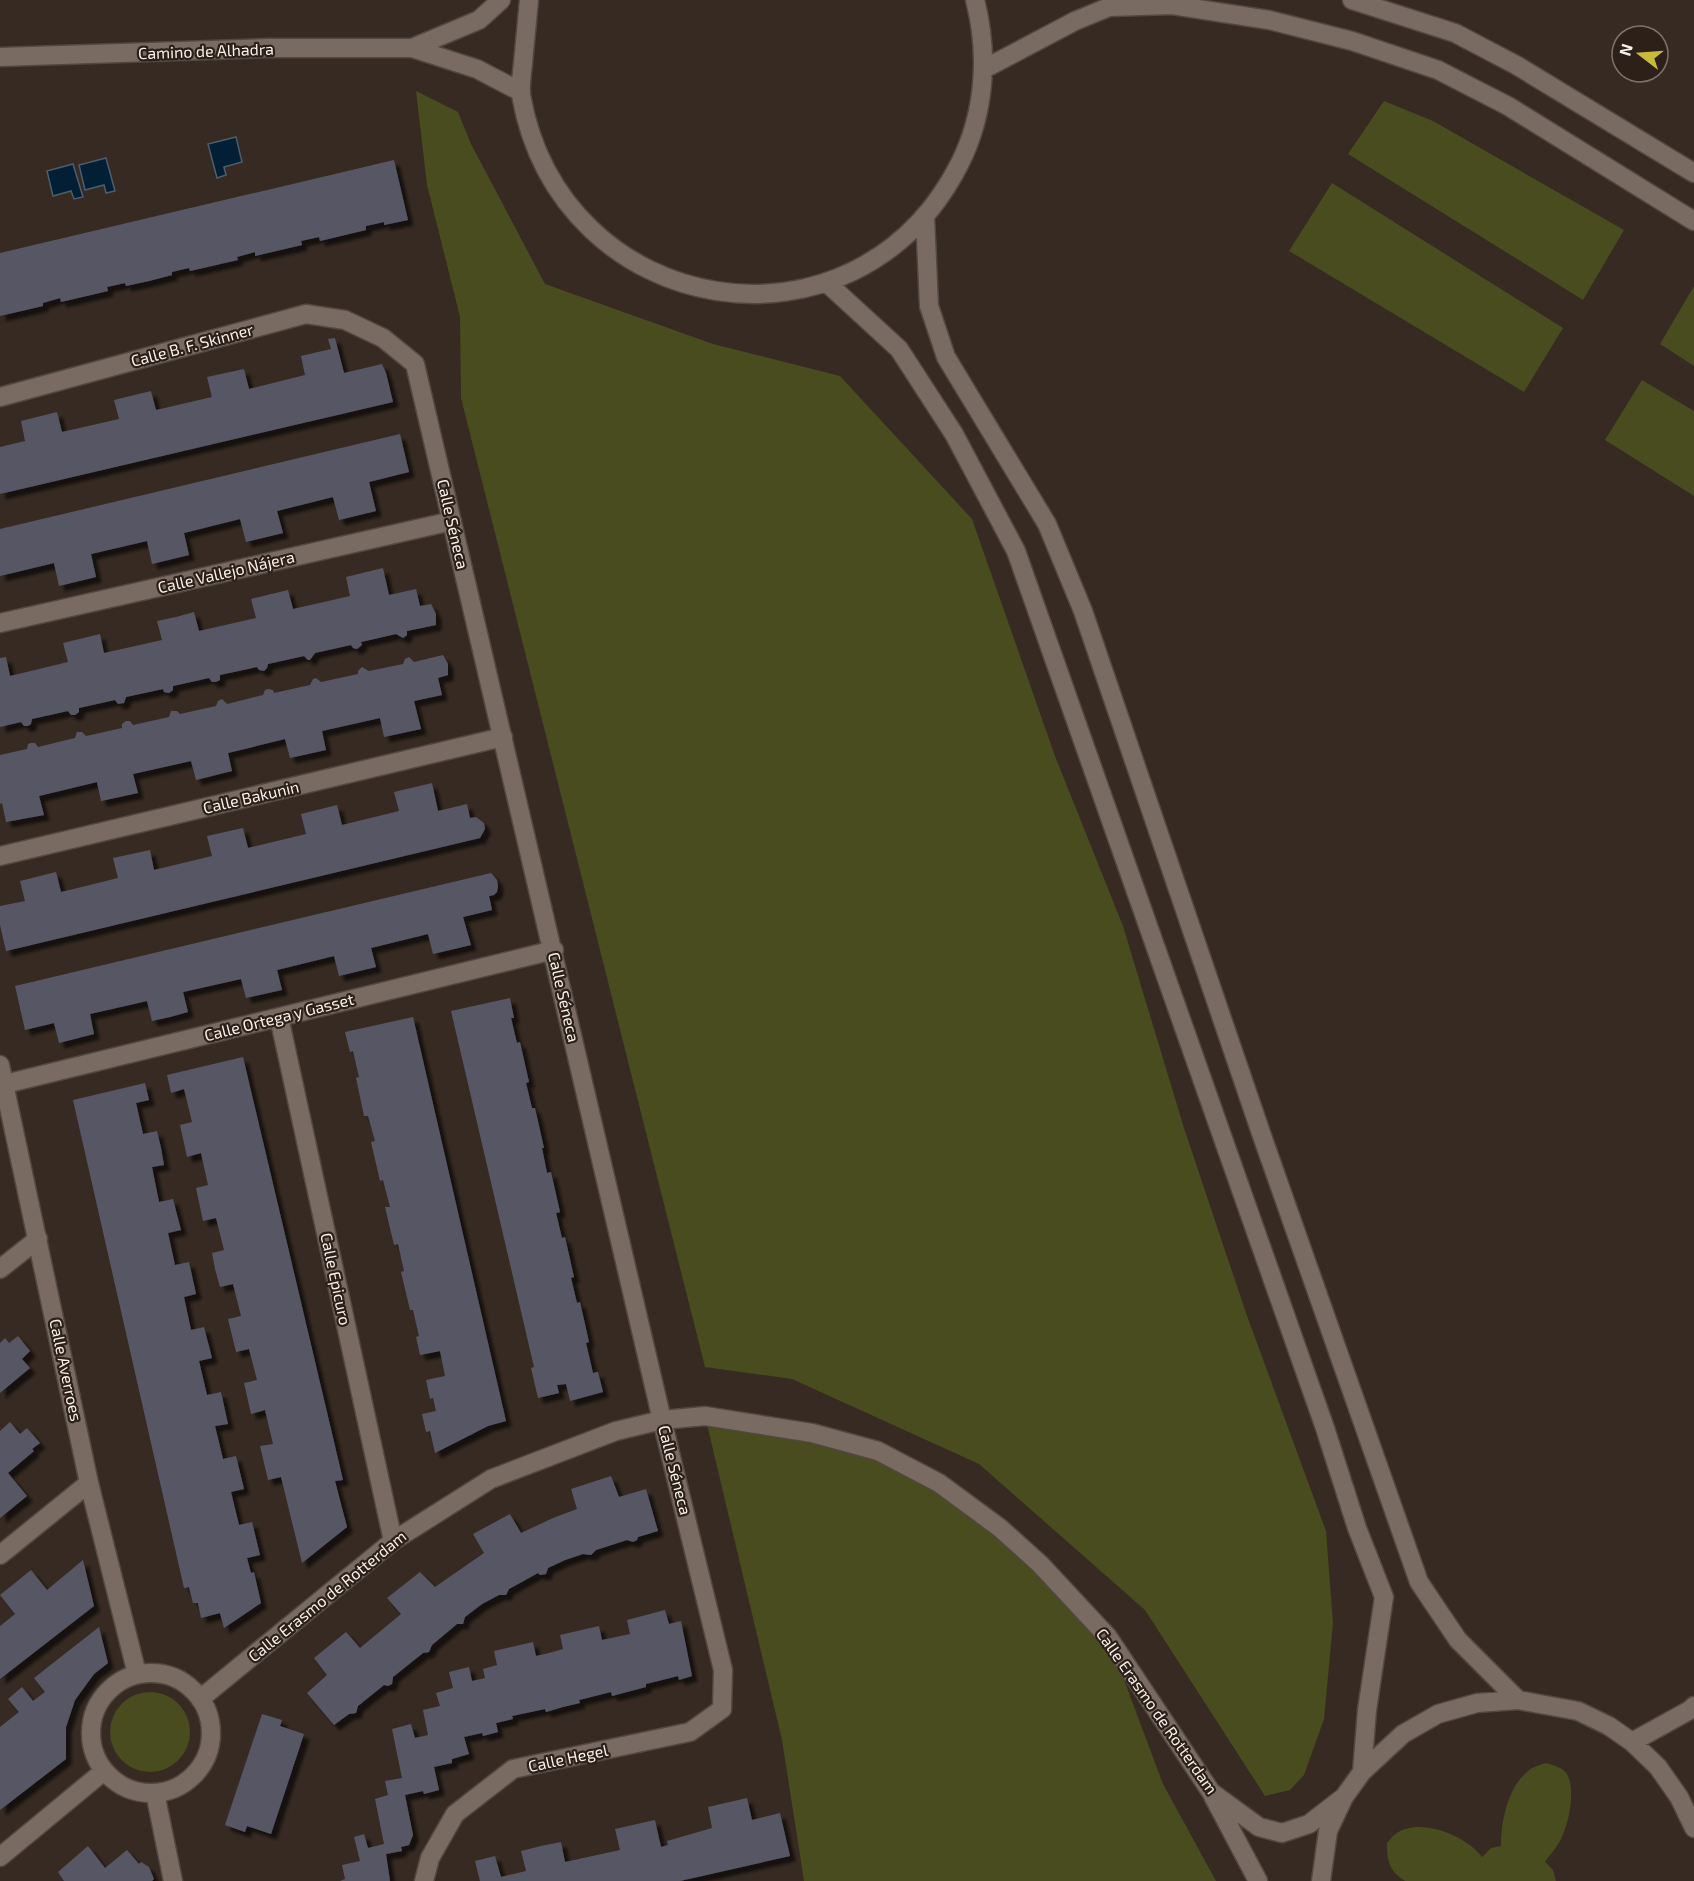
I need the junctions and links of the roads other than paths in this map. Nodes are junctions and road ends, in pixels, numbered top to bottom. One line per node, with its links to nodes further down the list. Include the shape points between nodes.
1 (501, 0): 5 (street, Camino de Alhadra, via 479,20)
2 (530, 0): 8 (street)
3 (975, 0): 7 (street)
4 (1352, 0): 9 (street, via 1455,33 1515,64)
5 (412, 48): 6 (street, Camino de Alhadra, via 268,48); 8 (street, Camino de Alhadra, via 477,69)
6 (0, 57)
7 (984, 69): 10 (street, via 979,110 968,148 949,184); 11 (street, via 1109,7 1172,5 1269,20 1352,41 1438,70 1509,106)
8 (521, 92): 12 (street, via 530,131 548,174 574,212 607,244 646,269 689,286 734,294 780,293)
9 (1694, 173)
10 (925, 216): 12 (street, via 871,261); 32 (street, via 929,306 946,357 1047,524 1083,611 1419,1582 1458,1640)
11 (1694, 221)
12 (826, 282): 36 (street, via 899,349 954,434 1016,550 1384,1597)
13 (383, 338): 14 (street, Calle B. F. Skinner, via 345,320 306,314); 15 (street, Calle Séneca, via 415,364)
14 (0, 397)
15 (452, 521): 16 (street, Calle Vallejo Nájera); 17 (street, Calle Séneca)
16 (0, 623)
17 (503, 737): 18 (street, Calle Bakunin); 19 (street, Calle Séneca)
18 (0, 856)
19 (554, 950): 20 (street, Calle Ortega y Gasset); 25 (street, Calle Séneca)
20 (279, 1017): 22 (street, Calle Ortega y Gasset); 27 (street, Calle Epicuro)
21 (0, 1065): 22 (street, Calle Averroes)
22 (5, 1084): 23 (street, Calle Averroes)
23 (38, 1239): 24 (street); 26 (street, Calle Averroes)
24 (0, 1269)
25 (663, 1420): 27 (street, Calle Erasmo de Rotterdam, via 616,1431 491,1479); 29 (street, Calle Séneca); 37 (street, Calle Erasmo de Rotterdam, via 705,1416 812,1433 878,1451 939,1482 1040,1564 1108,1637)
26 (89, 1483): 28 (street); 30 (street, Calle Averroes)
27 (393, 1540): 31 (street, Calle Erasmo de Rotterdam)
28 (0, 1555)
29 (723, 1670): 43 (street, Calle Hegel, via 722,1709 690,1732 513,1769 455,1814 430,1858)
30 (137, 1674): 31 (street, via 175,1678); 35 (street, via 119,1682 102,1698 93,1718 91,1739)
31 (200, 1699): 38 (street, via 210,1721 206,1758 180,1785)
32 (1518, 1700): 34 (street, via 1578,1711); 36 (street, via 1477,1703 1438,1714 1403,1734)
33 (1694, 1706): 34 (street)
34 (1632, 1742): 40 (street, via 1658,1767)
35 (104, 1771): 38 (street, via 117,1783); 41 (street)
36 (1362, 1772): 39 (street)
37 (1211, 1792): 39 (street, Calle Erasmo de Rotterdam, via 1259,1827 1282,1833 1309,1824); 44 (street)
38 (155, 1793): 42 (street)
39 (1344, 1797): 45 (street, via 1328,1831)
40 (1694, 1828)
41 (0, 1857)
42 (173, 1881)
43 (424, 1881)
44 (1258, 1881)
45 (1321, 1881)

